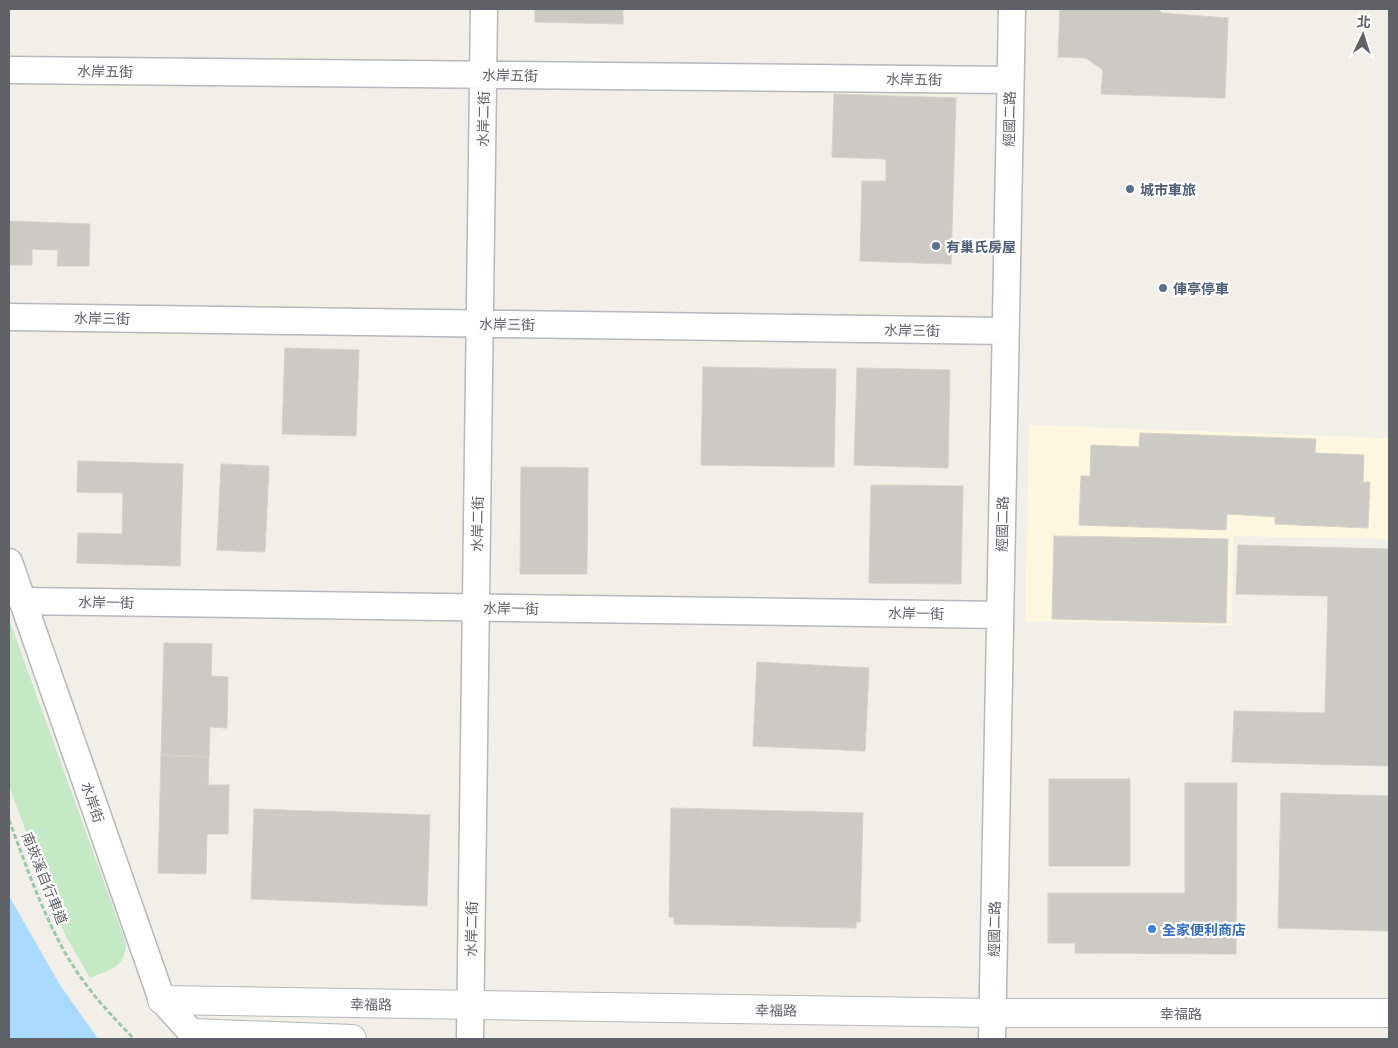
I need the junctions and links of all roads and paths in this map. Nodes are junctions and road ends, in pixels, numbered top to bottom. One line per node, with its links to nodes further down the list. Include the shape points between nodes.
1 (484, 9): 4 (street, 水岸二街)
2 (1012, 9): 5 (street, 經國二路)
3 (9, 70): 4 (street, 水岸五街)
4 (483, 75): 5 (street, 水岸五街); 7 (street, 水岸二街)
5 (1010, 80): 8 (street, 經國二路)
6 (9, 317): 7 (street, 水岸三街)
7 (480, 324): 8 (street, 水岸三街); 11 (street, 水岸二街)
8 (1005, 331): 12 (street, 經國二路)
9 (9, 562): 10 (street, 水岸街)
10 (22, 601): 11 (street, 水岸一街); 14 (street, 水岸街)
11 (476, 608): 12 (street, 水岸一街); 15 (street, 水岸二街)
12 (1000, 615): 16 (street, 經國二路)
13 (9, 820): 19 (path, 南崁溪自行車道, via 54,932 90,990)
14 (162, 1000): 15 (street, 幸福路); 18 (street, 水岸街)
15 (470, 1005): 16 (street, 幸福路); 21 (street, 水岸二街)
16 (992, 1013): 17 (street, 幸福路); 22 (street, 經國二路)
17 (1389, 1013)
18 (192, 1033): 20 (street)
19 (134, 1039)
20 (352, 1039)
21 (470, 1039)
22 (992, 1039)

